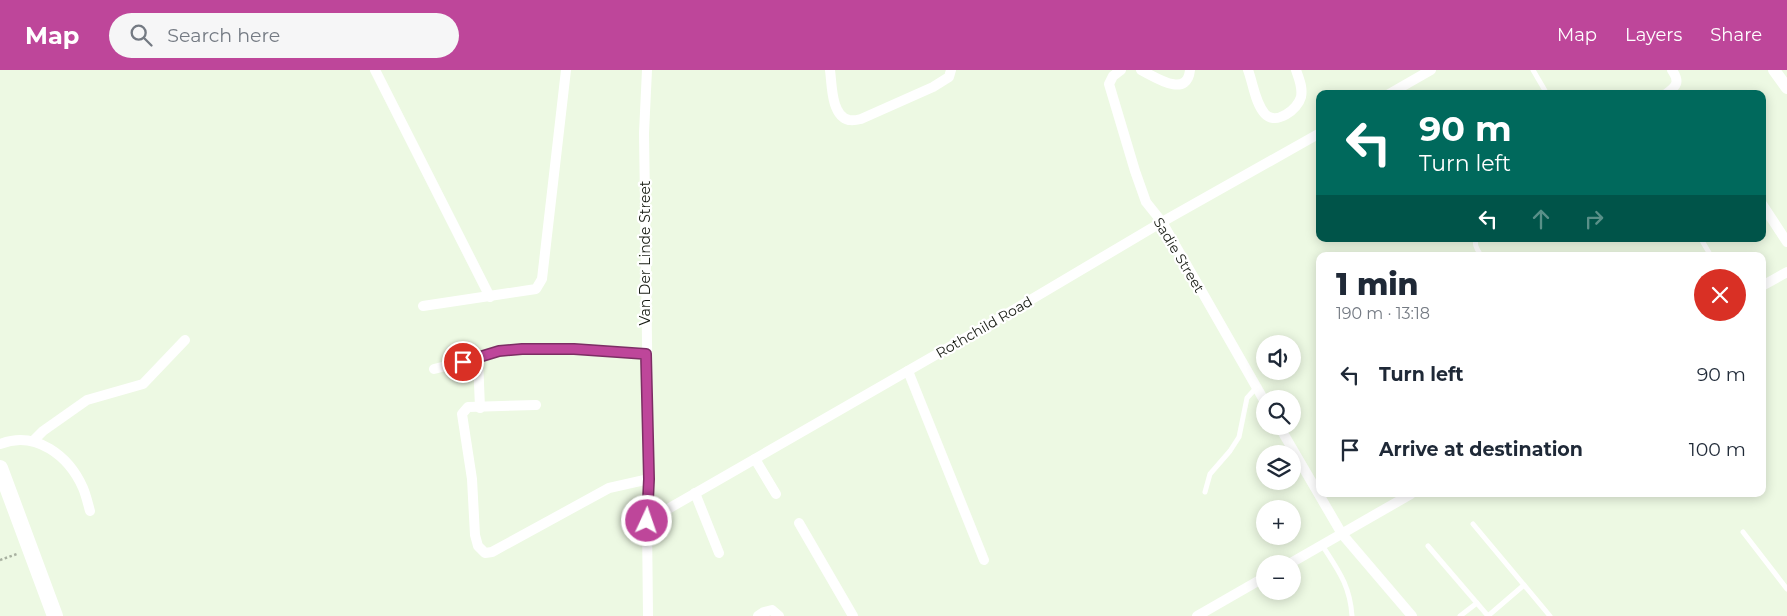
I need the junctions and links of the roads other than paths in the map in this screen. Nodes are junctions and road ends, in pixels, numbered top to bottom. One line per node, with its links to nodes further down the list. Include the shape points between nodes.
1 (375, 70): 25 (street)
2 (566, 70): 25 (street, via 542,279 536,288)
3 (648, 70): 28 (street, Van Der Linde Street, via 644,133)
4 (830, 70): 5 (street, via 836,108 843,118 850,120 861,119 933,88 949,77)
5 (951, 70)
6 (1121, 70): 21 (street, Sadie Street, via 1112,76 1109,84 1146,202)
7 (1142, 70): 8 (street, via 1171,85 1188,80)
8 (1190, 70)
9 (1248, 70): 10 (street, via 1260,106 1265,114 1277,118 1297,106 1302,88)
10 (1296, 70)
11 (1431, 70): 16 (street)
12 (1533, 70): 17 (lane)
13 (1672, 70): 18 (street, via 1677,83)
14 (1774, 70): 15 (street)
15 (1787, 88)
16 (1396, 90)
17 (1545, 90)
18 (1672, 90)
19 (1316, 135): 21 (street, Rothchild Road)
20 (1766, 210): 22 (street)
21 (1162, 222): 31 (street, Rothchild Road); 32 (street, Sadie Street)
22 (1787, 242)
23 (1787, 272): 24 (street)
24 (1766, 284)
25 (490, 297): 26 (street)
26 (423, 306)
27 (185, 340): 37 (street, via 143,384 87,400)
28 (646, 354): 29 (street, via 522,349 499,351); 41 (street, Van Der Linde Street)
29 (478, 358): 30 (street); 35 (street)
30 (434, 368)
31 (908, 371): 39 (street, Rothchild Road); 58 (street)
32 (1256, 387): 33 (street, Sadie Street); 43 (lane, via 1247,398 1239,438 1210,474)
33 (1258, 390)
34 (536, 405): 35 (street)
35 (480, 408): 41 (street, via 468,407 462,414 472,479 475,535 484,553 492,552 609,488)
36 (1284, 435): 42 (street)
37 (33, 441): 38 (street, via 25,439); 48 (street, via 54,450 67,462 84,489)
38 (0, 444)
39 (755, 459): 44 (street, Rothchild Road); 45 (street)
40 (0, 468): 63 (main road)
41 (649, 479): 49 (street, Van Der Linde Street)
42 (1316, 489)
43 (1205, 492)
44 (695, 493): 49 (street, Rothchild Road); 56 (street)
45 (776, 494)
46 (1320, 497): 53 (street)
47 (1406, 497): 53 (street)
48 (90, 511)
49 (647, 521): 64 (street, Van Der Linde Street)
50 (799, 523): 67 (street)
51 (1472, 524): 60 (lane)
52 (1743, 532): 61 (lane)
53 (1342, 534): 54 (street); 70 (street)
54 (1322, 545): 57 (street); 69 (lane, via 1343,577)
55 (1428, 546): 62 (lane)
56 (719, 553)
57 (1301, 557)
58 (984, 560)
59 (1256, 582): 68 (street)
60 (1524, 585): 72 (lane); 73 (lane)
61 (1787, 589)
62 (1477, 603): 71 (lane); 72 (lane)
63 (55, 616)
64 (648, 616)
65 (758, 616): 66 (street, via 772,610)
66 (779, 616)
67 (853, 616)
68 (1197, 616)
69 (1352, 616)
70 (1412, 616)
71 (1460, 616)
72 (1488, 616)
73 (1550, 616)

